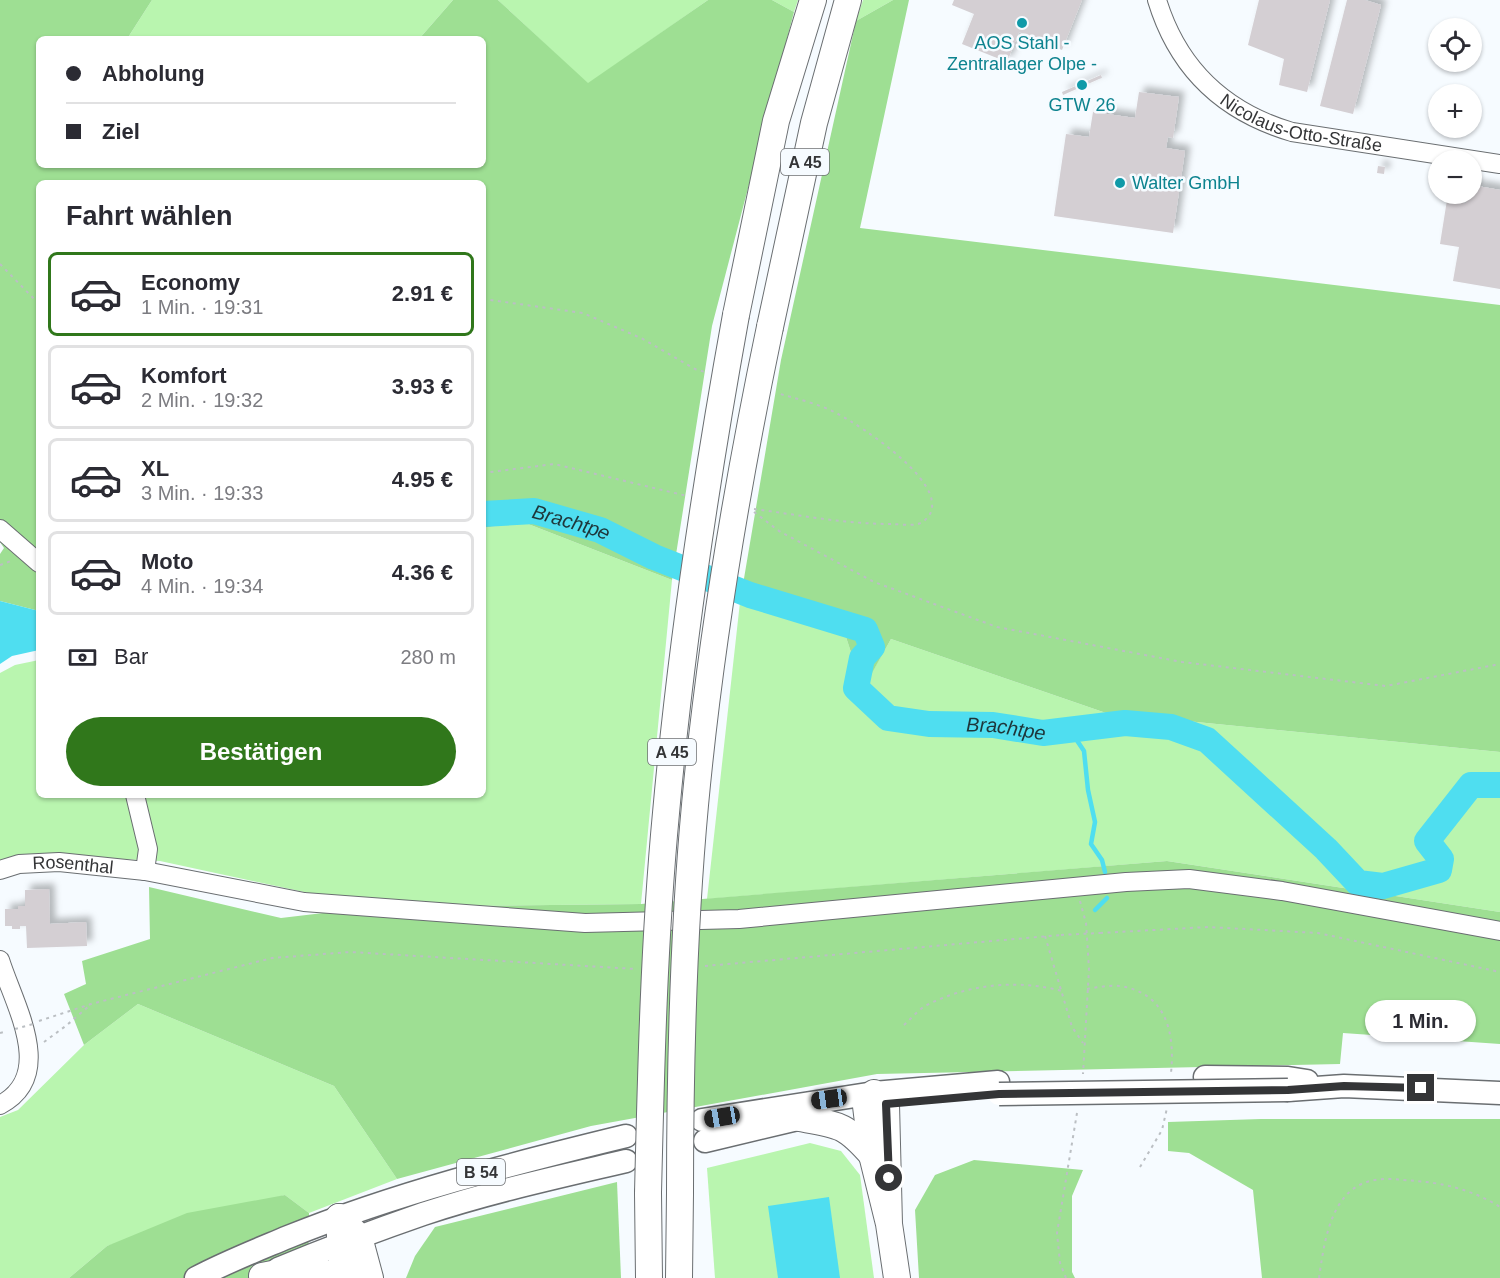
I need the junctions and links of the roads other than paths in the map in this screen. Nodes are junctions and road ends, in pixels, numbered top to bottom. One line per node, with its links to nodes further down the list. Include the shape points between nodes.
1 (813, 0): 28 (highway, A 45, bridge, via 776,121 713,439 694,564 678,689 657,941 648,1193)
2 (848, 0): 29 (highway, A 45, bridge, via 814,123 770,327 716,624 688,903)
3 (1157, 0): 4 (street, Nicolaus-Otto-Straße, via 1169,33 1195,74 1227,103 1269,126)
4 (1500, 164)
5 (0, 529): 6 (street)
6 (34, 559)
7 (136, 798): 9 (street, via 148,849)
8 (0, 870): 9 (street, Rosenthal, via 19,864 60,862)
9 (145, 871): 10 (street, Rosenthal, via 304,902 585,923 739,919 1189,879 1282,891)
10 (1500, 931)
11 (0, 960): 12 (street)
12 (7, 1004): 15 (street, via 26,1034 30,1051 24,1085)
13 (1500, 1092): 14 (main road, bridge, via 1288,1084 999,1088)
14 (875, 1101): 16 (main road); 16 (main road, via 703,1131); 18 (highway); 21 (highway)
15 (0, 1105)
16 (799, 1118): 18 (highway, via 838,1125 855,1135)
17 (626, 1136): 20 (main road, B 54, via 492,1169)
18 (872, 1155): 21 (highway)
19 (626, 1161): 22 (main road, B 54, via 497,1192)
20 (339, 1217): 22 (highway); 24 (main road, B 54)
21 (889, 1224): 30 (highway)
22 (349, 1240): 23 (main road, B 54); 26 (highway); 27 (highway)
23 (260, 1277): 25 (highway, via 303,1270)
24 (196, 1278)
25 (336, 1278)
26 (346, 1278)
27 (370, 1278)
28 (649, 1278)
29 (679, 1278)
30 (897, 1278)

